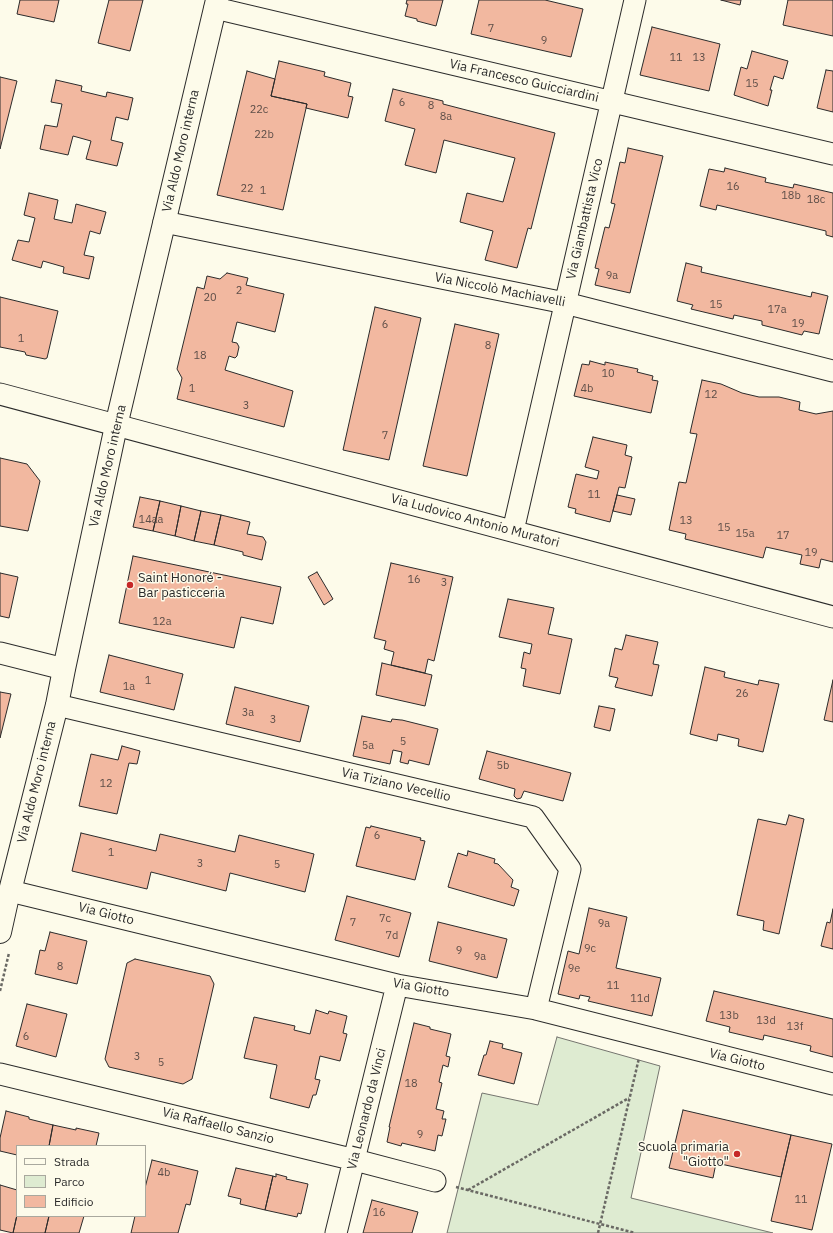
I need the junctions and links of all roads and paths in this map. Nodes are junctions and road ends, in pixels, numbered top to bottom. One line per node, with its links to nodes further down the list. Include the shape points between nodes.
1 (635, 0): 3 (street, Via Giambattista Vico)
2 (216, 4): 3 (street, Via Francesco Guicciardini); 5 (street, Via Aldo Moro interna)
3 (611, 102): 4 (street, Via Francesco Guicciardini); 6 (street, Via Giambattista Vico)
4 (833, 154)
5 (164, 222): 6 (street, Via Niccolò Machiavelli); 9 (street, Via Aldo Moro interna)
6 (566, 303): 7 (street, Via Niccolò Machiavelli); 10 (street, Via Giambattista Vico)
7 (833, 370)
8 (0, 394): 9 (street, Via Ludovico Antonio Muratori)
9 (116, 426): 10 (street, Via Ludovico Antonio Muratori); 13 (street, Via Aldo Moro interna)
10 (513, 531): 11 (street, Via Ludovico Antonio Muratori)
11 (833, 617)
12 (0, 653): 13 (street)
13 (64, 669): 14 (street, Via Aldo Moro interna)
14 (57, 705): 15 (street, Via Aldo Moro interna); 18 (street, Via Tiziano Vecellio, via 533,817 570,869)
15 (6, 893): 16 (street, Via Aldo Moro interna); 17 (street, Via Giotto)
16 (0, 932)
17 (397, 984): 18 (street, Via Giotto); 23 (street, Via Leonardo da Vinci)
18 (536, 1009): 19 (street, Via Giotto)
19 (644, 1036): 21 (street, Via Giotto); 22 (path)
20 (0, 1074): 23 (street, Via Raffaello Sanzio)
21 (833, 1084)
22 (629, 1098): 25 (path); 26 (path)
23 (355, 1160): 24 (street, Via Raffaello Sanzio); 27 (street, Via Leonardo da Vinci)
24 (435, 1181): 25 (path)
25 (468, 1190): 26 (path)
26 (600, 1224): 28 (path); 29 (path)
27 (336, 1233)
28 (598, 1233)
29 (635, 1233)

